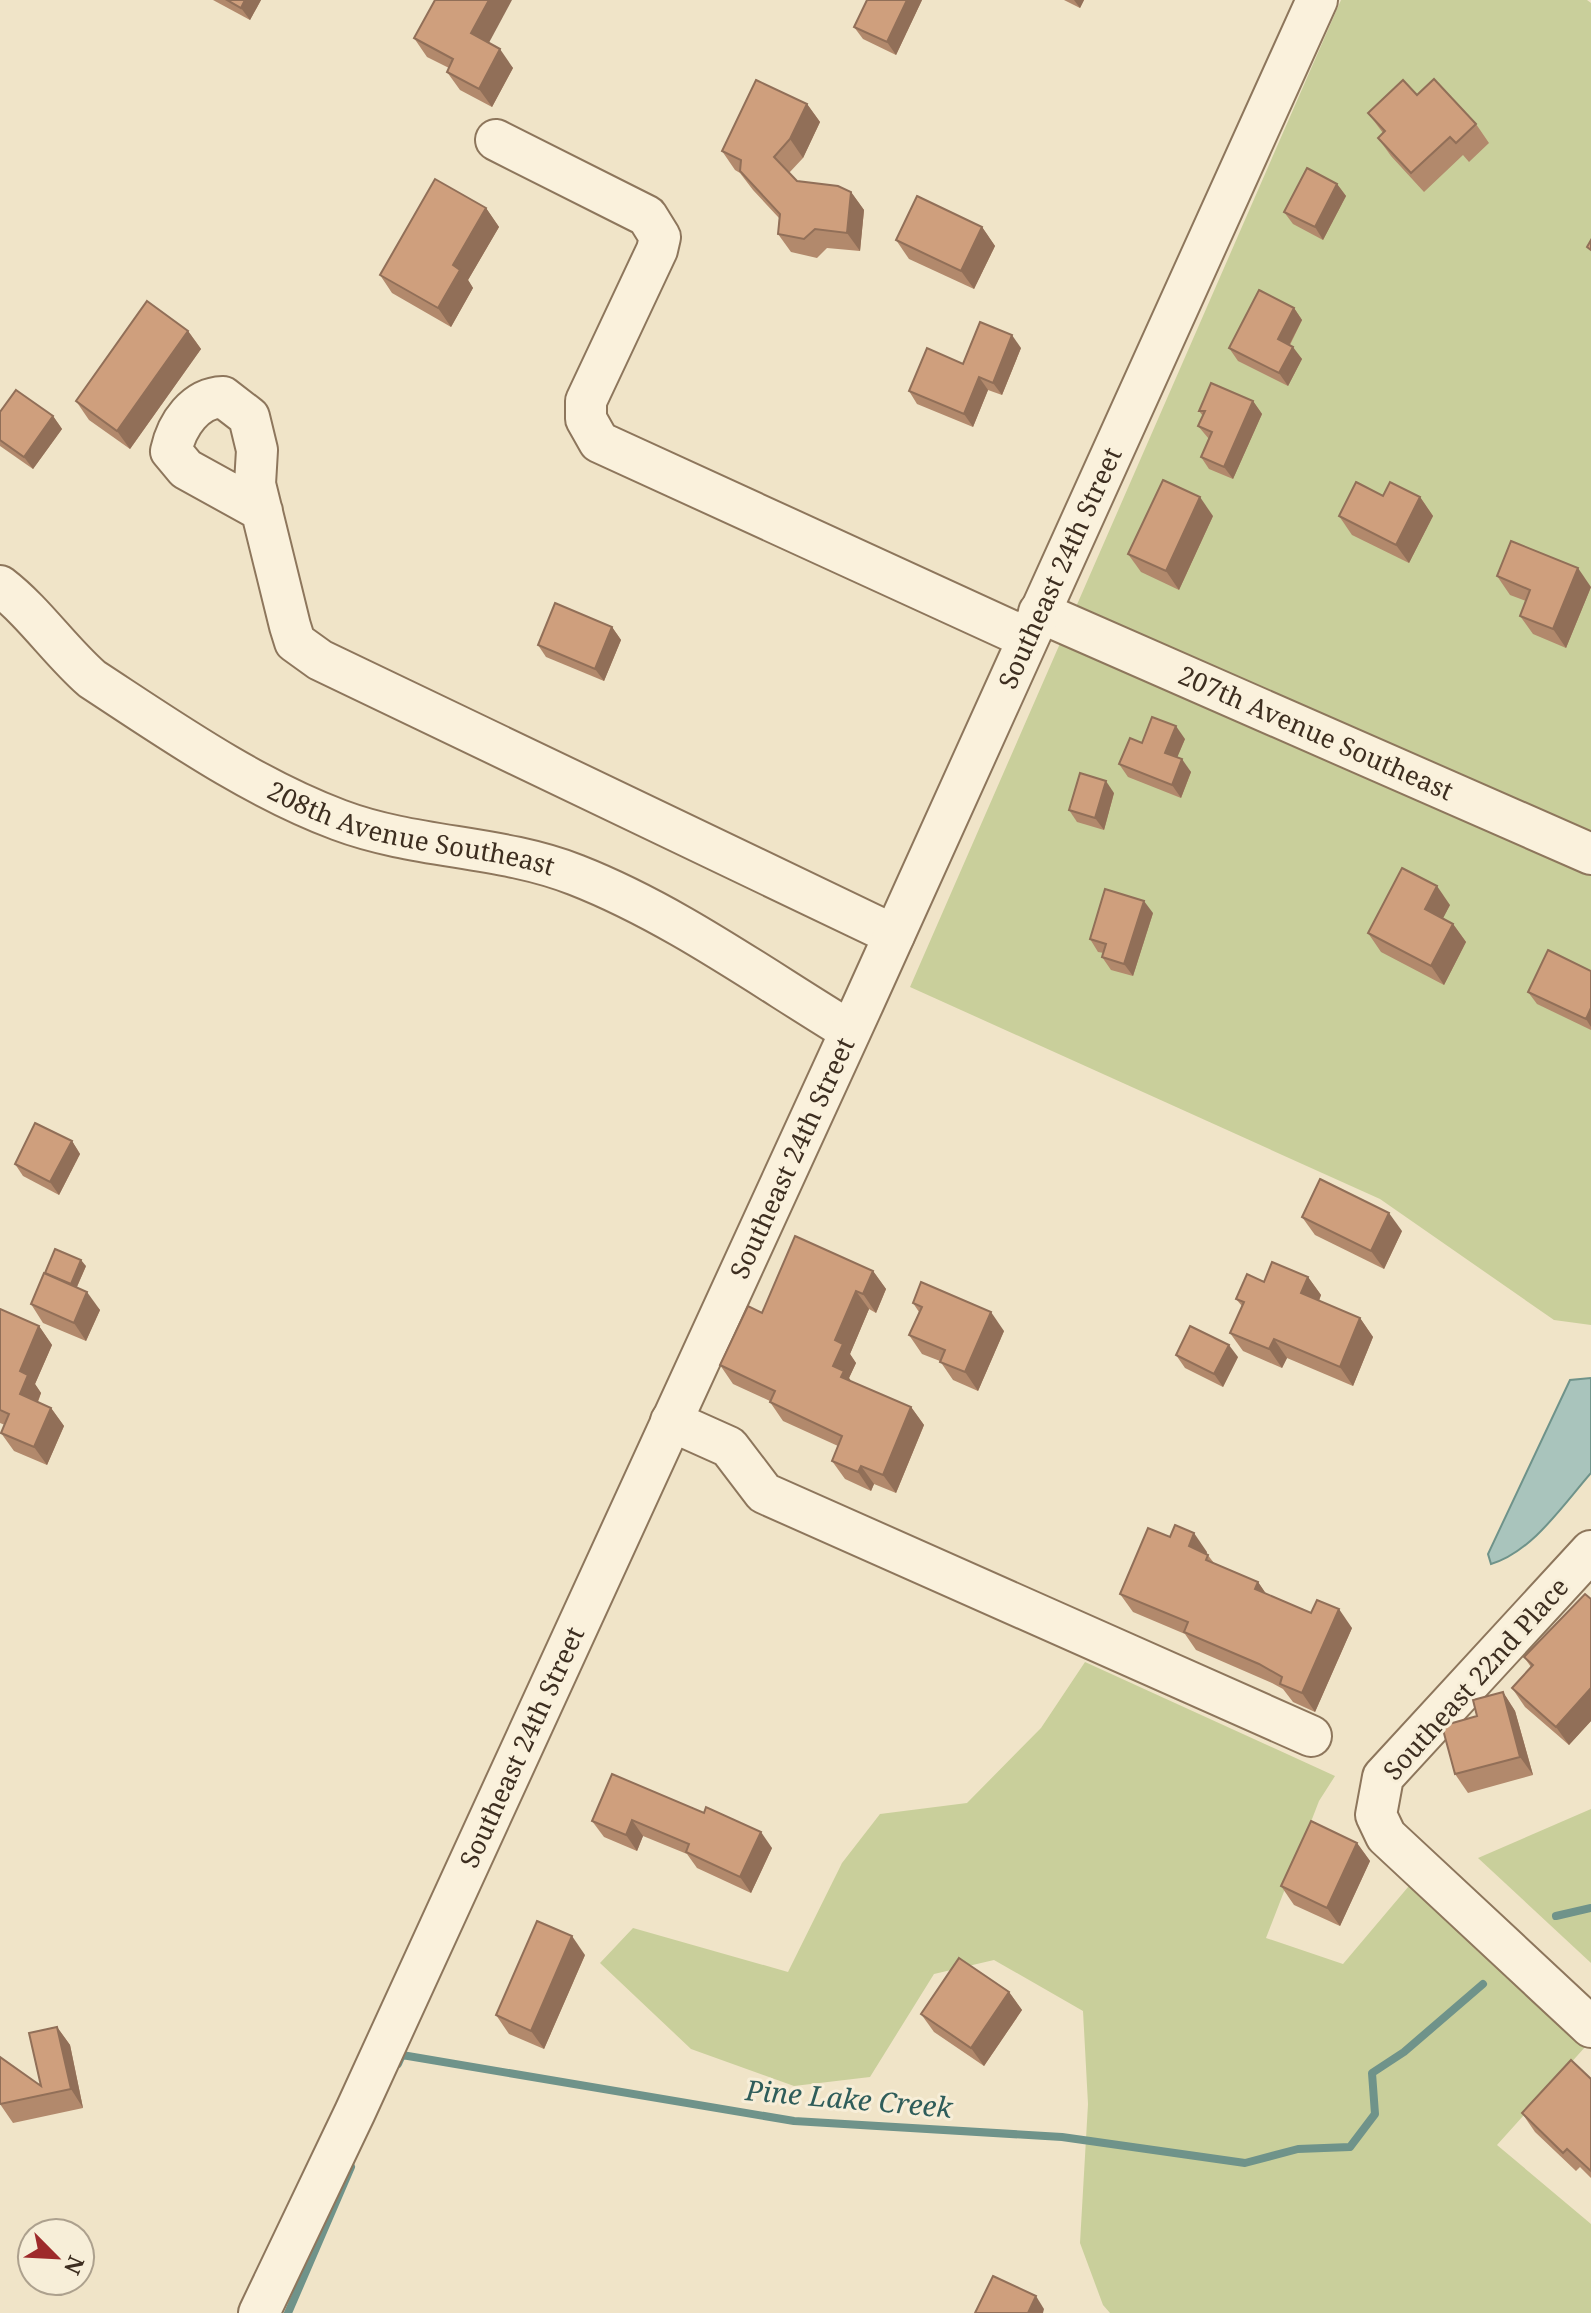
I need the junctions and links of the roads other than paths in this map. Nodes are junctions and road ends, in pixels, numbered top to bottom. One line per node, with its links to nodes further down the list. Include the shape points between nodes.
1 (1317, 0): 5 (street, Southeast 24th Street)
2 (496, 140): 5 (street, 207th Avenue Southeast, via 647,216 660,237 586,401 586,419 599,442)
3 (262, 511): 7 (street, via 295,642 320,660)
4 (0, 586): 8 (street, 208th Avenue Southeast, via 92,679 269,788 340,821 446,847 518,857 578,876 654,913)
5 (1033, 625): 6 (street, 207th Avenue Southeast); 7 (street, Southeast 24th Street)
6 (1591, 854)
7 (894, 935): 8 (street, Southeast 24th Street)
8 (850, 1031): 9 (street, Southeast 24th Street)
9 (671, 1421): 11 (street, via 729,1447 764,1493); 13 (street, Southeast 24th Street)
10 (1591, 1551): 12 (street, Southeast 22nd Place, via 1383,1777 1376,1815 1386,1836)
11 (1311, 1736)
12 (1591, 2027)
13 (259, 2313)

